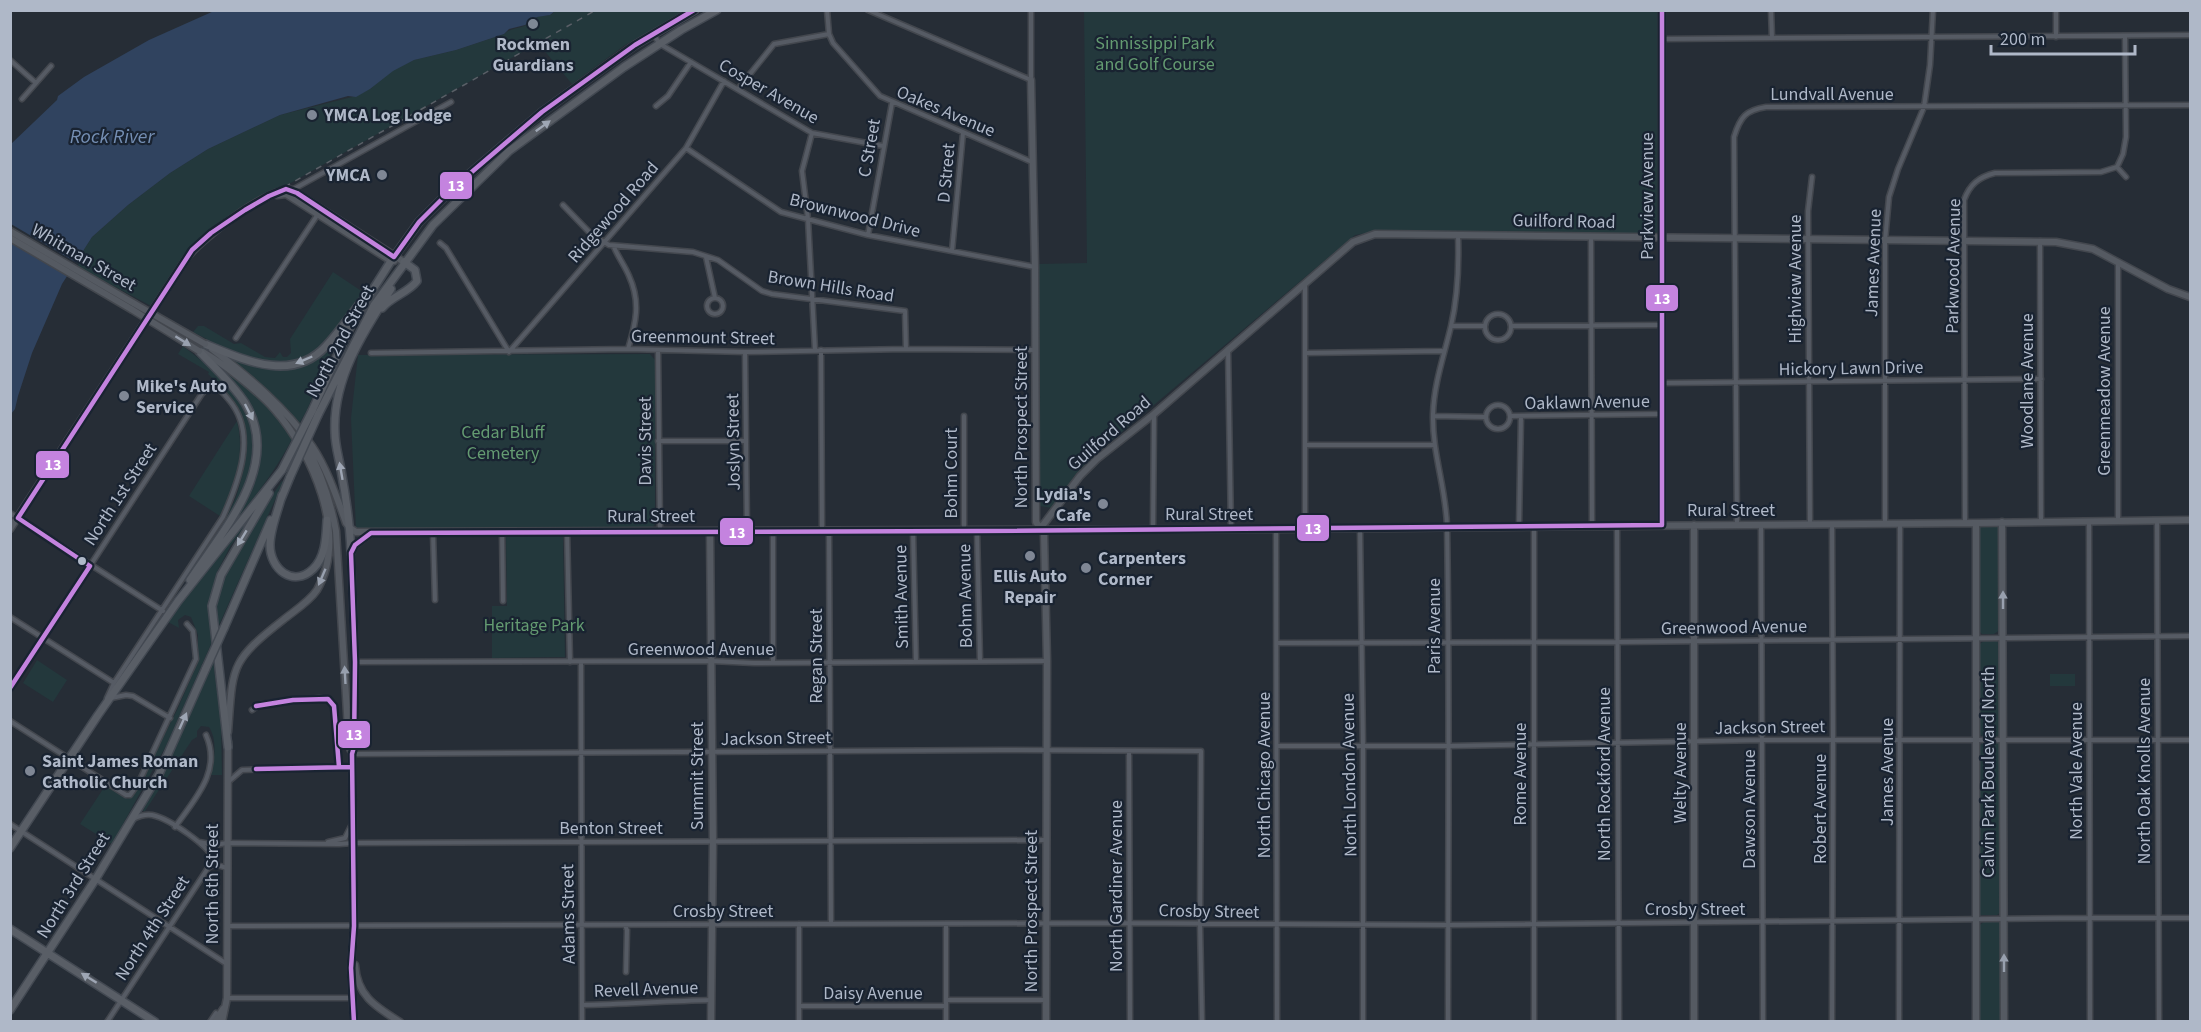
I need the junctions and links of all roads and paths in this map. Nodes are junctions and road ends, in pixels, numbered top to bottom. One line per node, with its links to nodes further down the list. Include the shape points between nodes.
1 (694, 10): 10 (main road, North 2nd Street)
2 (717, 10): 18 (main road, North 2nd Street)
3 (827, 10): 11 (street)
4 (868, 10): 22 (street)
5 (1031, 10): 22 (street, North Prospect Street)
6 (1662, 10): 17 (street, Parkview Avenue)
7 (1771, 10): 16 (street)
8 (1933, 10): 15 (street, James Avenue)
9 (2056, 10): 13 (street)
10 (653, 34): 18 (street, Cosper Avenue); 63 (main road, North 2nd Street, via 542,112 453,188 419,222)
11 (829, 34): 25 (street, via 774,44); 28 (street, Oakes Avenue, via 880,96)
12 (2190, 35): 14 (street)
13 (2056, 36): 14 (street); 15 (street)
14 (2125, 36): 29 (street)
15 (1933, 37): 16 (street); 32 (street, James Avenue)
16 (1772, 38): 17 (street)
17 (1662, 39): 52 (street, Parkview Avenue)
18 (660, 44): 20 (street, Cosper Avenue); 63 (main road, North 2nd Street, one-way to 18, via 411,253 509,151)
19 (10, 60): 24 (street)
20 (691, 62): 23 (street, Cosper Avenue); 31 (street, via 668,96)
21 (51, 66): 24 (street)
22 (1031, 80): 37 (street, North Prospect Street)
23 (724, 81): 25 (street, Cosper Avenue); 36 (street, Ridgewood Road)
24 (36, 83): 26 (street)
25 (738, 89): 33 (street, Cosper Avenue)
26 (22, 99)
27 (451, 102): 41 (street)
28 (892, 102): 34 (street, Oakes Avenue); 35 (street, C Street)
29 (2126, 104): 30 (street, Lundvall Avenue); 32 (street, Lundvall Avenue); 38 (street, via 2123,154)
30 (2190, 105)
31 (656, 106)
32 (1924, 107): 53 (street, Lundvall Avenue, via 1766,107 1744,114 1734,136); 55 (street, James Avenue, via 1889,197)
33 (812, 133): 35 (street, Cosper Avenue); 46 (street, via 802,171)
34 (963, 133): 37 (street, Oakes Avenue); 61 (street, D Street)
35 (883, 146): 48 (street, C Street)
36 (686, 147): 46 (street, Brownwood Drive, via 781,212); 57 (street, Ridgewood Road)
37 (1032, 162): 65 (street, North Prospect Street)
38 (2117, 167): 40 (street); 58 (street, Parkwood Avenue, via 2101,172 1983,176 1974,182 1964,200)
39 (1812, 177): 54 (street, Highview Avenue)
40 (2126, 177)
41 (292, 190): 42 (street); 44 (street)
42 (271, 195): 45 (street, via 286,194); 118 (street, via 215,230 190,252)
43 (563, 205): 57 (street, Brown Hills Road)
44 (322, 208): 45 (street); 63 (street)
45 (317, 215): 63 (street); 79 (street)
46 (808, 219): 48 (street, Brownwood Drive); 71 (street)
47 (10, 231): 68 (street, Whitman Street)
48 (868, 235): 61 (street, Brownwood Drive)
49 (1458, 235): 50 (street, Guilford Road); 67 (street, Guilford Road, via 1362,237); 74 (street, Paris Avenue)
50 (1591, 237): 52 (street, Guilford Road); 77 (street)
51 (10, 238): 68 (street, Whitman Street)
52 (1663, 238): 53 (street, Guilford Road); 73 (street, Parkview Avenue)
53 (1735, 238): 54 (street, Guilford Road); 97 (street, Lundvall Avenue)
54 (1808, 240): 55 (street, Guilford Road); 99 (street, Highview Avenue)
55 (1885, 240): 58 (street, Guilford Road); 96 (street, James Avenue)
56 (2040, 241): 58 (street, Guilford Road); 64 (street, Guilford Road, via 2093,249); 94 (street, Woodlane Avenue)
57 (604, 242): 60 (street, Brown Hills Road); 90 (street, Ridgewood Road)
58 (1964, 242): 95 (street, Parkwood Avenue)
59 (440, 243): 90 (street)
60 (614, 247): 62 (street, Brown Hills Road); 82 (street, via 636,299 637,322)
61 (952, 251): 65 (street, Brownwood Drive)
62 (706, 256): 70 (street); 71 (street, Brown Hills Road, via 730,267 762,291)
63 (397, 260): 66 (main road, North 2nd Street); 78 (main road, via 400,273); 78 (main road, via 415,270 417,281 387,302); 101 (main road, North 2nd Street)
64 (2118, 261): 69 (street, Guilford Road); 120 (street, Greenmeadow Avenue)
65 (1035, 267): 87 (street, North Prospect Street)
66 (384, 271): 80 (main road, one-way to 80, via 325,347 298,363 271,366); 101 (main road, North 2nd Street, via 353,321)
67 (1305, 282): 81 (street, Guilford Road); 93 (street)
68 (101, 288): 72 (street, Whitman Street)
69 (2190, 297)
70 (715, 298): 70 (street, via 723,303 717,314 707,307)
71 (812, 299): 83 (street, Brown Hills Road, via 905,311); 85 (street)
72 (133, 306): 80 (street, Whitman Street, bridge); 88 (street, Whitman Street, one-way to 88, bridge)
73 (1662, 325): 77 (street); 98 (street, Parkview Avenue)
74 (1451, 326): 75 (street); 89 (street, Paris Avenue)
75 (1485, 326): 76 (street, via 1490,317 1499,314 1507,317); 76 (street, via 1491,337 1498,339 1507,335)
76 (1512, 326): 77 (street)
77 (1590, 326): 104 (street)
78 (363, 336): 141 (main road, one-way to 78, via 335,437 336,400 340,382)
79 (236, 338)
80 (206, 344): 110 (street, Whitman Street, via 270,396)
81 (1228, 348): 102 (street, Guilford Road); 142 (street)
82 (628, 349): 84 (street, Greenmount Street); 90 (street, Greenmount Street)
83 (906, 349): 86 (street, Greenmount Street); 87 (street, Greenmount Street)
84 (658, 350): 91 (street, Greenmount Street); 111 (street, Davis Street)
85 (814, 350): 86 (street, Greenmount Street); 91 (street, Greenmount Street)
86 (821, 350): 155 (street, Regan Street)
87 (1035, 350): 145 (street, North Prospect Street, via 1036,522)
88 (200, 351): 119 (street, Whitman Street, via 231,372 284,422 320,487); 164 (main road, one-way to 164, via 245,404 254,422 258,453 242,500)
89 (1443, 351): 93 (street); 106 (street, Paris Avenue)
90 (509, 352): 92 (street, Greenmount Street)
91 (746, 352): 112 (street, Joslyn Street)
92 (371, 353)
93 (1305, 353): 113 (street)
94 (2041, 379): 95 (street, Hickory Lawn Drive); 123 (street, Woodlane Avenue)
95 (1965, 380): 96 (street, Hickory Lawn Drive); 128 (street, Parkwood Avenue)
96 (1885, 381): 99 (street, Hickory Lawn Drive); 126 (street, James Avenue)
97 (1736, 382): 98 (street, Hickory Lawn Drive); 99 (street, Hickory Lawn Drive); 132 (street, Lundvall Avenue)
98 (1662, 383): 103 (street, Parkview Avenue)
99 (1809, 383): 134 (street, Highview Avenue)
100 (220, 389): 162 (street, North 1st Street, via 207,388 201,395); 166 (street, North 2nd Street, via 234,406 243,429 241,470 223,518)
101 (315, 413): 115 (main road, North 2nd Street, bridge); 116 (main road, North 2nd Street, bridge)
102 (1154, 414): 145 (street, Guilford Road, via 1086,468); 146 (street)
103 (1662, 414): 104 (street, Oaklawn Avenue); 130 (street, Parkview Avenue)
104 (1591, 415): 108 (street, Oaklawn Avenue); 136 (street)
105 (964, 416): 157 (street, Bohm Court)
106 (1433, 416): 109 (street, Oaklawn Avenue); 114 (street, Paris Avenue)
107 (1511, 416): 108 (street, Oaklawn Avenue); 109 (street, Oaklawn Avenue, via 1506,407 1498,404); 109 (street, Oaklawn Avenue, via 1507,425 1498,429 1490,426)
108 (1521, 416): 138 (street)
109 (1485, 417)
110 (293, 422): 141 (street, via 314,448); 221 (street, one-way to 110, via 336,531 322,477)
111 (658, 441): 112 (street); 151 (street, Davis Street)
112 (746, 441): 153 (street, Joslyn Street)
113 (1306, 445): 114 (street); 148 (street)
114 (1434, 445): 137 (street, Paris Avenue)
115 (282, 470): 164 (main road, North 2nd Street); 214 (main road, one-way to 214, via 220,575 214,592 212,618)
116 (282, 495): 119 (main road, via 270,542 272,559 286,575 300,577 318,563); 225 (main road, North 2nd Street, one-way to 116, bridge)
117 (10, 513): 118 (street)
118 (18, 518): 144 (street); 162 (street)
119 (327, 520): 214 (street, North 6th Street, one-way to 214, via 330,555 316,591 253,643 236,667 231,686)
120 (2118, 520): 121 (street, Rural Street); 124 (street, Rural Street)
121 (2157, 520): 122 (street, Rural Street); 169 (street, North Oak Knolls Avenue)
122 (2190, 520)
123 (2041, 521): 124 (street, Rural Street); 125 (street, Rural Street)
124 (2089, 521): 174 (street, North Vale Avenue)
125 (2002, 522): 129 (street, Rural Street); 173 (street, Calvin Park Boulevard North, one-way to 125)
126 (1885, 523): 127 (street, Rural Street); 135 (street, Rural Street)
127 (1900, 523): 128 (street, Rural Street); 178 (street, James Avenue)
128 (1965, 523): 129 (street, Rural Street)
129 (1976, 523): 172 (street, Calvin Park Boulevard North)
130 (1662, 525): 131 (street, Rural Street); 140 (street, Rural Street)
131 (1694, 525): 132 (street, Rural Street); 176 (street, Welty Avenue)
132 (1737, 525): 133 (street, Rural Street)
133 (1761, 525): 134 (street, Rural Street); 177 (street, Dawson Avenue)
134 (1810, 525): 135 (street, Rural Street)
135 (1832, 525): 175 (street, Robert Avenue)
136 (1592, 526): 139 (street, Rural Street); 140 (street, Rural Street)
137 (1447, 527): 138 (street, Rural Street); 143 (street, Rural Street); 183 (street, Paris Avenue)
138 (1519, 527): 139 (street, Rural Street)
139 (1534, 527): 179 (street, Rome Avenue)
140 (1617, 527): 180 (street, North Rockford Avenue)
141 (350, 528): 159 (street, Rural Street); 161 (main road)
142 (1231, 528): 146 (street, Rural Street); 147 (street, Rural Street)
143 (1359, 528): 148 (street, Rural Street); 182 (street, North London Avenue)
144 (10, 529)
145 (1040, 529): 146 (street, Rural Street); 158 (street, Rural Street); 186 (street, North Prospect Street, via 1044,534)
146 (1153, 529)
147 (1276, 529): 148 (street, Rural Street); 181 (street, North Chicago Avenue)
148 (1305, 529)
149 (502, 531): 150 (street, Rural Street); 160 (street, Rural Street); 165 (street)
150 (567, 531): 151 (street, Rural Street); 188 (street)
151 (660, 531): 152 (street, Rural Street)
152 (710, 531): 153 (street, Rural Street); 184 (street, Summit Street)
153 (747, 531): 154 (street, Rural Street)
154 (773, 531): 155 (street, Rural Street); 190 (street)
155 (825, 531): 156 (street, Rural Street); 192 (street, Regan Street)
156 (913, 531): 157 (street, Rural Street); 191 (street, Smith Avenue)
157 (964, 531): 158 (street, Rural Street)
158 (977, 531): 185 (street, Bohm Avenue)
159 (371, 533): 160 (street, Rural Street); 161 (street)
160 (433, 533): 163 (street)
161 (351, 553): 187 (street)
162 (90, 566): 166 (street); 171 (street, North 1st Street)
163 (435, 600)
164 (178, 601): 195 (main road, North 2nd Street)
165 (503, 601)
166 (163, 611): 193 (street, North 2nd Street)
167 (10, 617): 171 (street)
168 (187, 624): 198 (street, via 194,631 196,659)
169 (2157, 636): 170 (street, Greenwood Avenue); 174 (street, Greenwood Avenue); 202 (street, North Oak Knolls Avenue)
170 (2190, 636)
171 (43, 638): 193 (street); 194 (street, North 1st Street)
172 (1976, 638): 173 (street, Greenwood Avenue); 178 (street, Greenwood Avenue); 208 (street, Calvin Park Boulevard North)
173 (2003, 638): 174 (street, Greenwood Avenue); 206 (street, Calvin Park Boulevard North)
174 (2089, 638): 201 (street, North Vale Avenue)
175 (1833, 639): 177 (street, Greenwood Avenue); 178 (street, Greenwood Avenue); 204 (street, Robert Avenue)
176 (1695, 640): 177 (street, Greenwood Avenue); 180 (street, Greenwood Avenue); 210 (street, Welty Avenue)
177 (1762, 640): 203 (street, Dawson Avenue)
178 (1901, 640): 205 (street, James Avenue)
179 (1532, 642): 180 (street, Greenwood Avenue); 183 (street, Greenwood Avenue); 211 (street, Rome Avenue)
180 (1618, 642): 209 (street, North Rockford Avenue)
181 (1278, 643): 182 (street, Greenwood Avenue); 212 (street, North Chicago Avenue)
182 (1361, 643): 183 (street, Greenwood Avenue); 215 (street, North London Avenue)
183 (1448, 643): 213 (street, Paris Avenue)
184 (711, 661): 189 (street, Greenwood Avenue); 190 (street, Greenwood Avenue); 220 (street, Summit Street)
185 (980, 661): 186 (street, Greenwood Avenue); 191 (street, Greenwood Avenue)
186 (1047, 661): 217 (street, North Prospect Street)
187 (355, 662): 188 (street, Greenwood Avenue); 221 (street)
188 (570, 662): 189 (street, Greenwood Avenue)
189 (581, 662): 219 (street, Adams Street)
190 (773, 662): 192 (street, Greenwood Avenue)
191 (916, 662): 192 (street, Greenwood Avenue)
192 (830, 663): 216 (street, Regan Street)
193 (114, 683): 197 (street, North 2nd Street)
194 (10, 689)
195 (110, 698): 197 (main road, North 2nd Street); 198 (street, via 133,696)
196 (252, 710): 223 (street, via 261,704 328,699 334,706)
197 (98, 715): 222 (main road, North 2nd Street)
198 (170, 718): 222 (street, via 130,795)
199 (10, 721): 222 (street)
200 (206, 735): 230 (street, via 212,753 211,770 206,784)
201 (2089, 739): 202 (street, Jackson Street); 206 (street, Jackson Street); 244 (street, North Vale Avenue)
202 (2158, 739): 207 (street, Jackson Street); 248 (street, North Oak Knolls Avenue)
203 (1763, 740): 204 (street, Jackson Street); 210 (street, Jackson Street); 251 (street, Dawson Avenue)
204 (1833, 740): 205 (street, Jackson Street); 252 (street, Robert Avenue)
205 (1900, 740): 208 (street, Jackson Street); 249 (street, James Avenue)
206 (2003, 740): 208 (street, Jackson Street); 247 (street, Calvin Park Boulevard North)
207 (2190, 740)
208 (1976, 741): 246 (street, Calvin Park Boulevard North)
209 (1617, 742): 210 (street, Jackson Street); 211 (street, Jackson Street); 255 (street, North Rockford Avenue)
210 (1695, 742): 250 (street, Welty Avenue)
211 (1533, 744): 213 (street, Jackson Street); 254 (street, Rome Avenue)
212 (1277, 746): 215 (street, Jackson Street); 264 (street, North Chicago Avenue)
213 (1449, 746): 215 (street, Jackson Street); 266 (street, Paris Avenue)
214 (228, 747): 226 (street, North 6th Street)
215 (1363, 747): 265 (street, North London Avenue)
216 (830, 751): 217 (street, Jackson Street); 220 (street, Jackson Street); 235 (street, Regan Street)
217 (1045, 751): 218 (street, Jackson Street); 232 (street, North Prospect Street)
218 (1129, 751): 253 (street, North Gardiner Avenue); 260 (street, Jackson Street, via 1200,752)
219 (581, 753): 220 (street, Jackson Street); 221 (street, Jackson Street); 233 (street, Adams Street)
220 (712, 753): 234 (street, Summit Street)
221 (352, 754): 224 (street)
222 (70, 759): 231 (main road, North 2nd Street)
223 (339, 767): 224 (street); 226 (street, via 256,768 237,772)
224 (352, 767): 228 (street)
225 (159, 774): 227 (main road, North 3rd Street)
226 (227, 783): 237 (street, North 6th Street)
227 (132, 819): 230 (street, via 149,815); 243 (main road, North 3rd Street)
228 (353, 821): 238 (street, Benton Street, via 345,838); 239 (street)
229 (10, 824): 231 (street)
230 (176, 827): 236 (street)
231 (21, 831): 240 (main road, North 2nd Street); 243 (street)
232 (1046, 840): 235 (street, Benton Street); 259 (street, North Prospect Street)
233 (581, 841): 234 (street, Benton Street); 239 (street, Benton Street); 261 (street, Adams Street)
234 (713, 841): 235 (street, Benton Street); 256 (street, Summit Street)
235 (832, 841): 258 (street, Regan Street)
236 (199, 842): 237 (street, Benton Street); 241 (street)
237 (227, 843): 238 (street, Benton Street); 242 (street, North 6th Street)
238 (321, 843): 239 (street, Benton Street)
239 (353, 843): 268 (street)
240 (10, 848)
241 (218, 864): 242 (street); 269 (street, North 4th Street, via 208,868)
242 (227, 868): 267 (street, North 6th Street)
243 (95, 880): 269 (street); 272 (main road, North 3rd Street)
244 (2089, 918): 247 (street, Crosby Street); 248 (street, Crosby Street); 312 (street, North Vale Avenue)
245 (2190, 918): 248 (street, Crosby Street)
246 (1976, 919): 247 (street, Crosby Street); 249 (street, Crosby Street); 310 (street, Calvin Park Boulevard North)
247 (2004, 919): 311 (street, Calvin Park Boulevard North, one-way to 247)
248 (2158, 919): 313 (street, North Oak Knolls Avenue)
249 (1900, 920): 252 (street, Crosby Street); 309 (street, James Avenue)
250 (1695, 922): 251 (street, Crosby Street); 255 (street, Crosby Street); 306 (street, Welty Avenue)
251 (1763, 922): 252 (street, Crosby Street); 307 (street, Dawson Avenue)
252 (1833, 922): 308 (street, Robert Avenue)
253 (1130, 923): 259 (street, Crosby Street); 260 (street, Crosby Street); 299 (street, North Gardiner Avenue)
254 (1534, 923): 255 (street, Crosby Street); 266 (street, Crosby Street); 304 (street, Rome Avenue)
255 (1619, 923): 305 (street, North Rockford Avenue)
256 (713, 924): 257 (street, Crosby Street); 262 (street, Crosby Street); 277 (street, Summit Street)
257 (799, 924): 258 (street, Crosby Street); 282 (street)
258 (831, 924): 263 (street, Crosby Street)
259 (1047, 924): 263 (street, Crosby Street); 279 (street, North Prospect Street)
260 (1200, 924): 264 (street, Crosby Street); 300 (street)
261 (582, 925): 262 (street, Crosby Street); 268 (street, Crosby Street); 281 (street, Adams Street)
262 (625, 925): 274 (street)
263 (946, 925): 278 (street)
264 (1277, 925): 265 (street, Crosby Street); 301 (street, North Chicago Avenue)
265 (1364, 925): 266 (street, Crosby Street); 302 (street, North London Avenue)
266 (1448, 925): 303 (street, Paris Avenue)
267 (227, 926): 268 (street, Crosby Street); 273 (street, North 6th Street)
268 (354, 926): 271 (street)
269 (169, 928): 273 (street); 276 (street, North 4th Street)
270 (10, 929): 272 (main road)
271 (354, 935): 275 (street); 286 (street, via 357,980 366,998)
272 (48, 953): 276 (main road, one-way to 272); 284 (main road, North 3rd Street)
273 (227, 964): 280 (street, North 6th Street)
274 (626, 972)
275 (354, 998): 280 (street); 292 (street)
276 (122, 999): 287 (street, North 4th Street); 288 (main road)
277 (712, 1000): 281 (street, Revell Avenue); 295 (street, Summit Street)
278 (946, 1000): 279 (street); 283 (street)
279 (1046, 1000): 298 (street, North Prospect Street)
280 (227, 1001): 290 (street); 291 (street, North 6th Street)
281 (582, 1005): 294 (street, Adams Street)
282 (800, 1006): 283 (street, Daisy Avenue); 296 (street)
283 (946, 1006): 297 (street)
284 (10, 1010)
285 (216, 1013): 289 (street)
286 (399, 1021): 293 (street)
287 (107, 1022)
288 (155, 1022)
289 (210, 1022)
290 (215, 1022)
291 (222, 1022)
292 (354, 1022)
293 (406, 1022)
294 (582, 1022)
295 (711, 1022)
296 (800, 1022)
297 (946, 1022)
298 (1046, 1022)
299 (1130, 1022)
300 (1202, 1022)
301 (1277, 1022)
302 (1363, 1022)
303 (1448, 1022)
304 (1534, 1022)
305 (1619, 1022)
306 (1694, 1022)
307 (1763, 1022)
308 (1832, 1022)
309 (1899, 1022)
310 (1976, 1022)
311 (2004, 1022)
312 (2090, 1022)
313 (2159, 1022)

